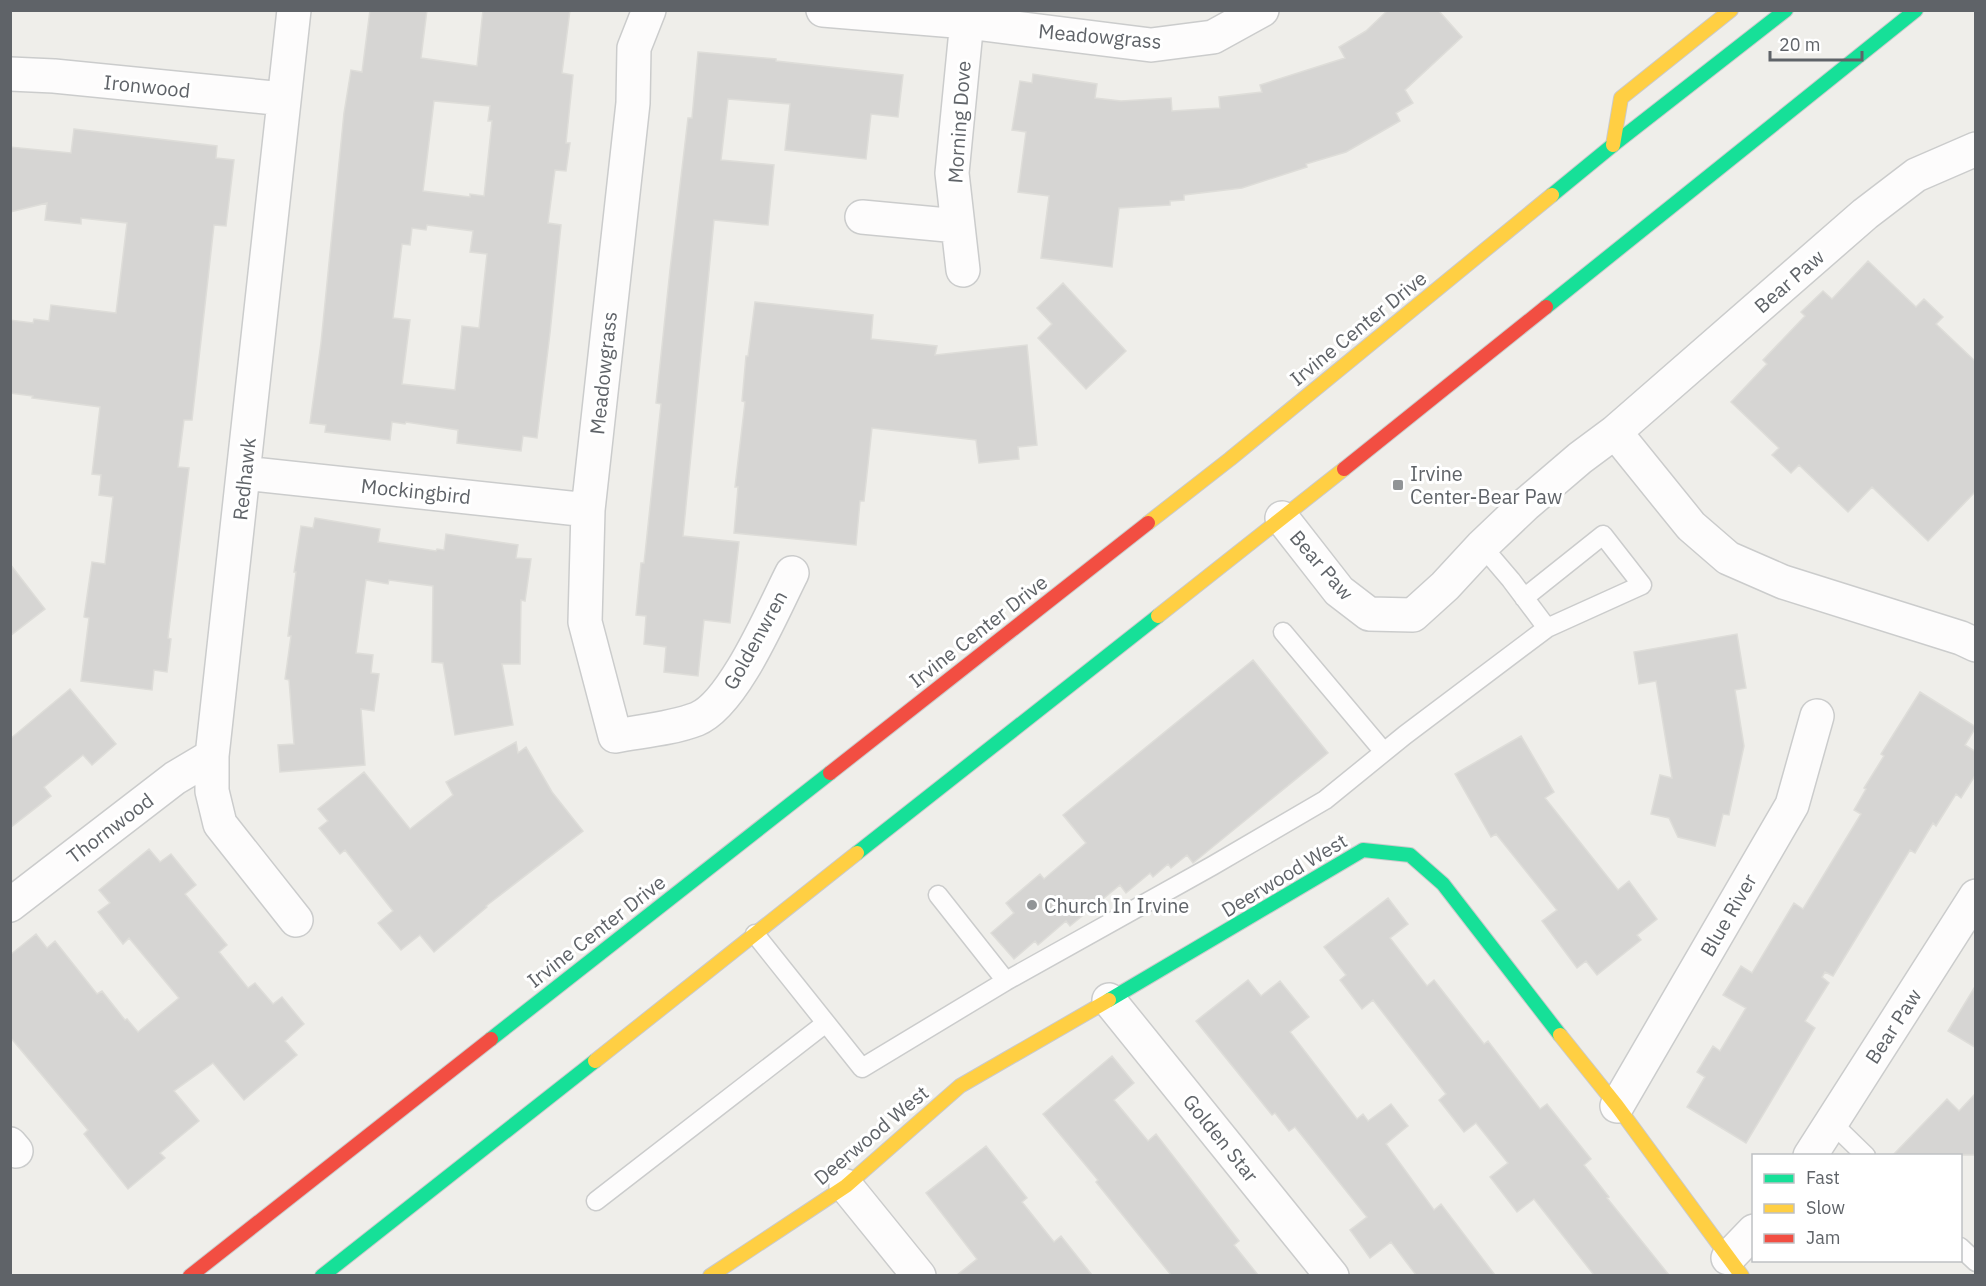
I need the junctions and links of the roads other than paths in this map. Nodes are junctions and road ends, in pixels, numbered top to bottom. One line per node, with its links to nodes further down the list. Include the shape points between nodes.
1 (294, 10): 10 (street, Redhawk)
2 (649, 10): 18 (street, Meadowgrass, via 634,48 633,103)
3 (823, 10): 8 (street, Meadowgrass)
4 (1262, 10): 8 (street, Meadowgrass, via 1213,37 1151,45)
5 (1731, 10): 11 (main road, via 1621,98)
6 (1786, 10): 11 (main road, Irvine Center Drive)
7 (1916, 10): 19 (main road)
8 (967, 16): 14 (street, Morning Dove, via 952,172)
9 (10, 74): 10 (street, Ironwood)
10 (284, 99): 17 (street, Redhawk)
11 (1613, 145): 49 (main road, Irvine Center Drive, via 1230,459)
12 (1976, 149): 16 (street, Bear Paw, via 1916,175 1865,214)
13 (862, 217): 14 (street)
14 (958, 226): 15 (street, Morning Dove)
15 (963, 270)
16 (1616, 432): 20 (street, Bear Paw, via 1580,458); 25 (street, via 1691,526 1728,558 1783,582)
17 (244, 473): 18 (street, Mockingbird); 29 (street, Redhawk)
18 (588, 510): 27 (street, Meadowgrass, via 585,622)
19 (1282, 518): 20 (street, Bear Paw, via 1339,591 1369,614 1413,615); 35 (main road)
20 (1482, 546): 22 (lane)
21 (792, 573): 27 (street, Goldenwren, via 738,677 720,700 699,718)
22 (1524, 598): 23 (lane); 23 (lane, via 1603,535 1642,585)
23 (1547, 628): 28 (lane)
24 (1283, 632): 28 (lane)
25 (1976, 645)
26 (1818, 716): 39 (street, Blue River, via 1792,805)
27 (615, 736)
28 (1384, 752): 36 (lane, via 1325,800)
29 (212, 756): 32 (street, Thornwood, via 175,778); 33 (street, Redhawk, via 212,791 220,824)
30 (938, 895): 36 (lane)
31 (1976, 896): 34 (street, Bear Paw)
32 (10, 905)
33 (296, 920)
34 (1967, 930): 40 (street, Bear Paw)
35 (755, 934): 38 (lane); 50 (main road)
36 (1006, 981): 38 (lane, via 862,1068)
37 (1109, 1000): 39 (main road, Deerwood West, via 1363,850 1410,855 1443,884); 43 (main road, Deerwood West, via 960,1086); 53 (street, Golden Star)
38 (826, 1023): 44 (lane)
39 (1617, 1106): 48 (main road, Deerwood West)
40 (1832, 1122): 41 (street, Bear Paw); 42 (lane)
41 (1811, 1154)
42 (1865, 1154)
43 (846, 1186): 51 (main road, Deerwood West); 52 (street)
44 (596, 1201)
45 (1752, 1235): 48 (street)
46 (1962, 1249): 47 (lane)
47 (1976, 1262)
48 (1735, 1267)
49 (190, 1275)
50 (322, 1275)
51 (710, 1275)
52 (918, 1275)
53 (1332, 1275)

